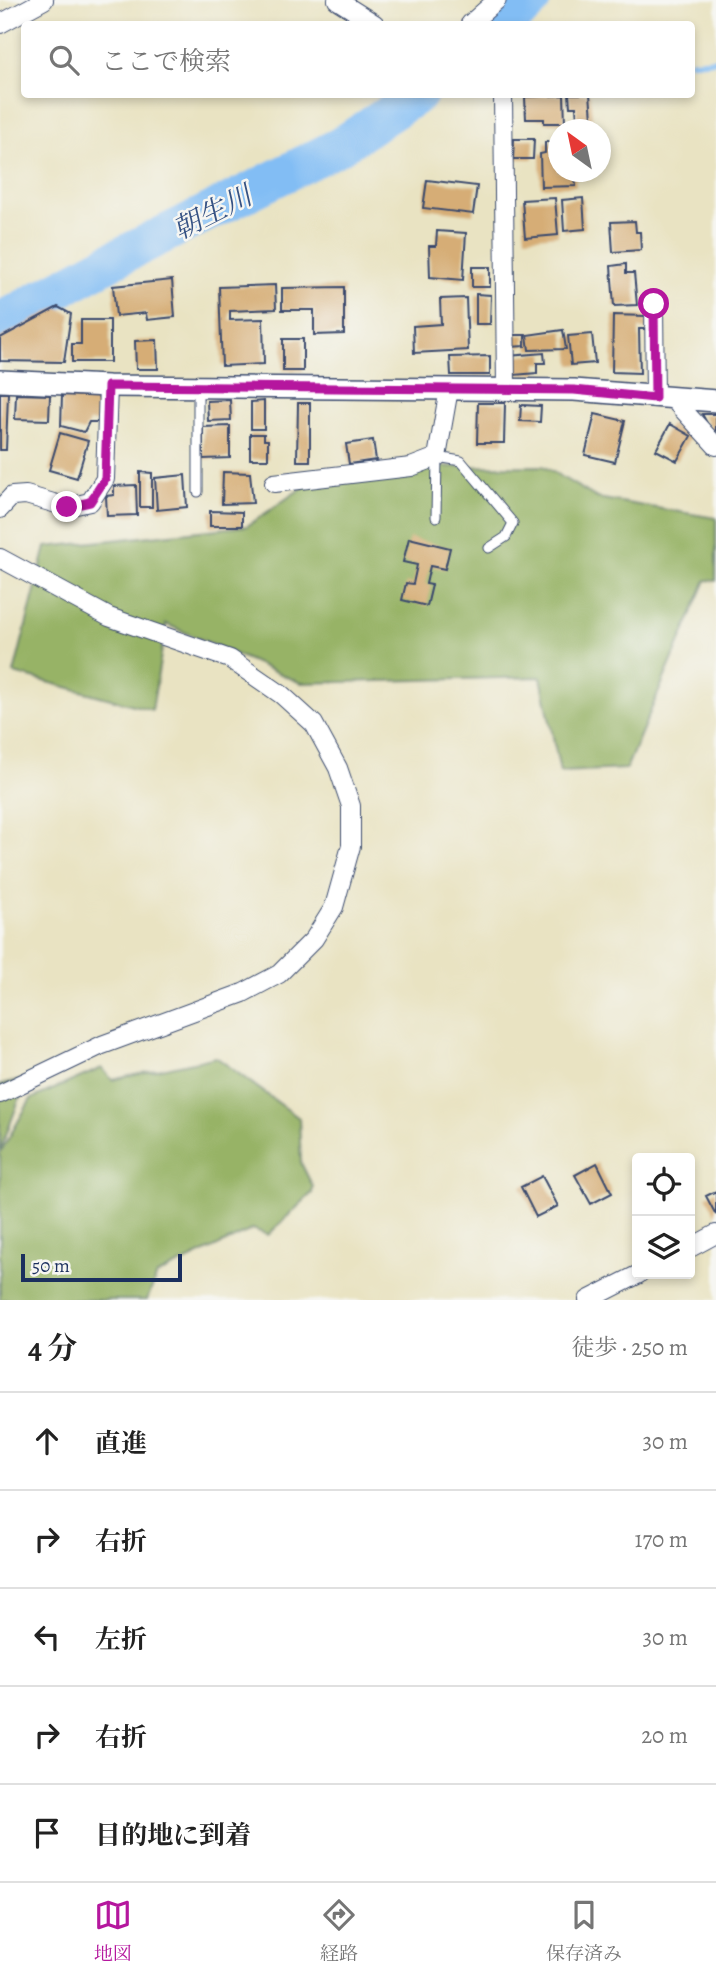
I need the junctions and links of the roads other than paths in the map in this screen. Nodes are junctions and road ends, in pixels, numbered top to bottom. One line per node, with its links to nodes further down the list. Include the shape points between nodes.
1 (44, 0): 7 (street)
2 (337, 0): 4 (street)
3 (495, 2): 5 (street); 6 (street)
4 (370, 21)
5 (473, 21)
6 (495, 21)
7 (0, 24)
8 (503, 98): 14 (street)
9 (654, 304): 15 (street)
10 (0, 382): 11 (street)
11 (108, 386): 12 (street); 21 (street, via 105,479 90,502 67,507 26,495 12,496)
12 (198, 387): 13 (street); 20 (lane)
13 (449, 389): 14 (street); 18 (street)
14 (506, 389): 15 (street)
15 (665, 399): 16 (street); 17 (street)
16 (716, 401)
17 (716, 446)
18 (437, 457): 19 (street, via 411,467); 22 (lane); 23 (lane, via 461,461 513,523 506,537)
19 (274, 483)
20 (198, 492)
21 (0, 509)
22 (436, 517)
23 (489, 548)
24 (0, 558): 25 (street, via 109,617 230,659 282,695 314,724 338,768 351,806 351,846 334,908 314,939 279,974 243,993 102,1045)
25 (0, 1094)
26 (716, 1234): 27 (street)
27 (695, 1245)
28 (632, 1278): 29 (street)
29 (587, 1300)

